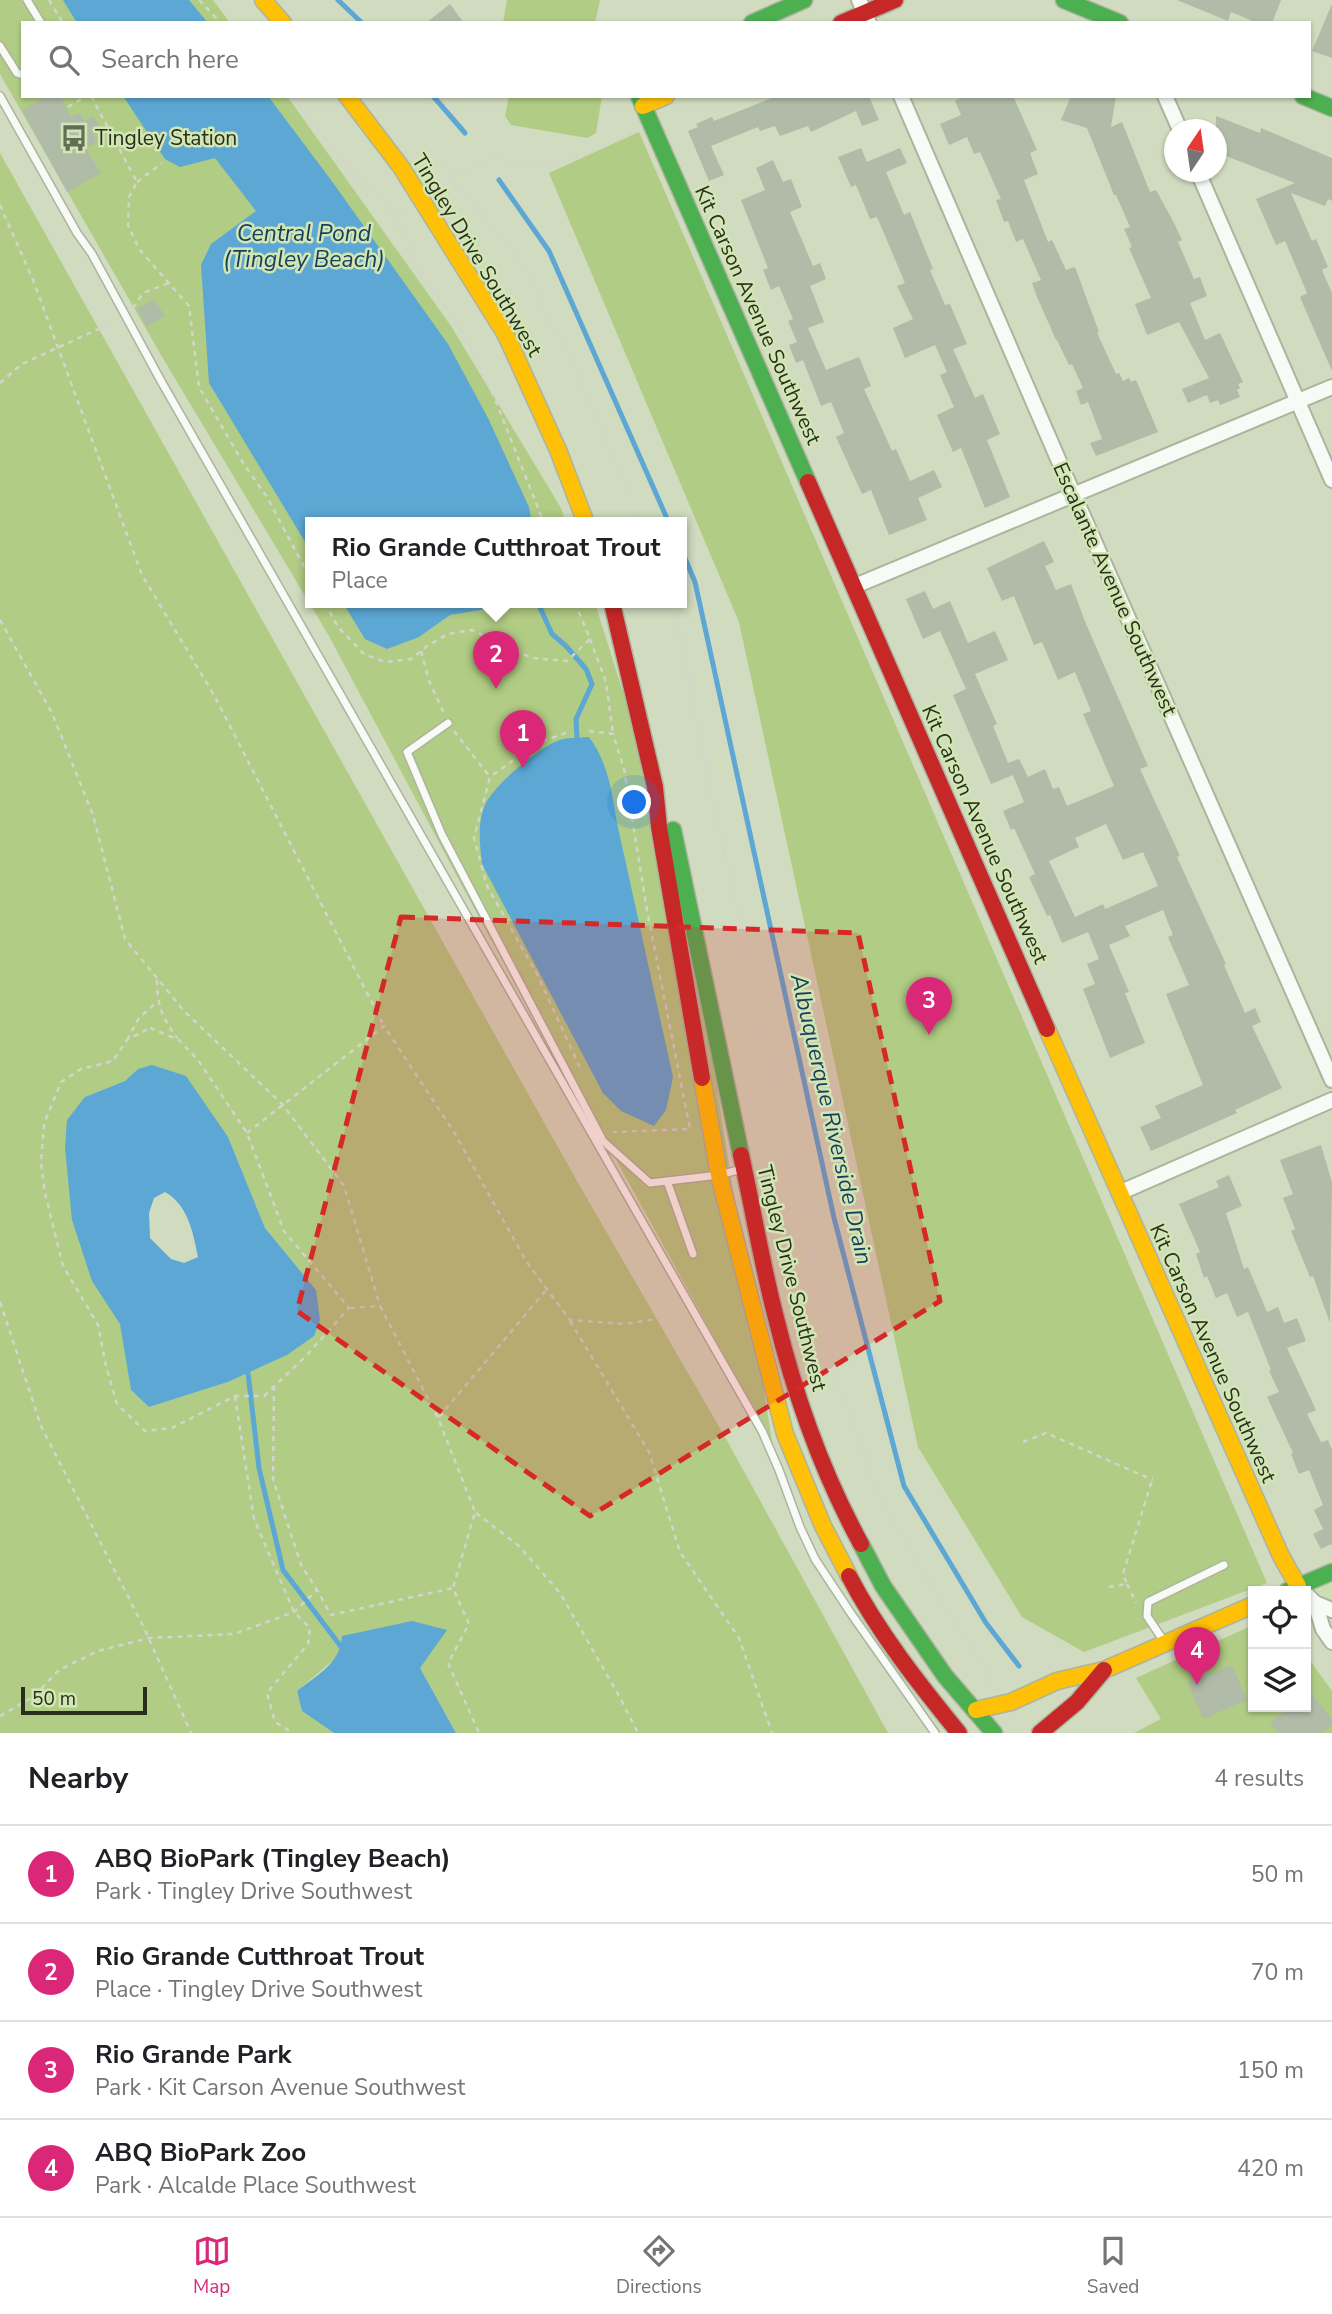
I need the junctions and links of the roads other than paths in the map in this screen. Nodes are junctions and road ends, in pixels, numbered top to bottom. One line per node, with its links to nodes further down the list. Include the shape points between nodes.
1 (27, 0): 7 (lane)
2 (263, 0): 8 (street)
3 (804, 0): 9 (street)
4 (895, 0): 6 (street)
5 (1066, 1): 11 (street)
6 (864, 12): 10 (street)
7 (40, 21)
8 (282, 21)
9 (757, 21)
10 (845, 21)
11 (1115, 21)
12 (0, 46): 13 (lane)
13 (21, 74)
14 (0, 96): 51 (lane, via 762,1431 815,1559)
15 (349, 98): 27 (street, Tingley Drive Southwest, via 401,167 506,335)
16 (902, 98): 26 (street, Escalante Avenue Southwest)
17 (1166, 98): 21 (street)
18 (1308, 98): 20 (street)
19 (641, 101): 28 (street, Kit Carson Avenue Southwest)
20 (1332, 108)
21 (1175, 119)
22 (1202, 182): 24 (street)
23 (1332, 387): 24 (street)
24 (1298, 401): 25 (street); 26 (street)
25 (1332, 480)
26 (1074, 495): 28 (street); 32 (street, Escalante Avenue Southwest)
27 (584, 517)
28 (855, 586): 37 (street, Kit Carson Avenue Southwest)
29 (613, 608): 31 (street, Tingley Drive Southwest)
30 (448, 723): 36 (lane, via 407,752 442,835 603,1141 650,1183)
31 (656, 787): 34 (street, Tingley Drive Southwest, via 671,825); 35 (street, Tingley Drive Southwest)
32 (1332, 1080)
33 (1332, 1100): 37 (street)
34 (743, 1169): 35 (lane); 50 (street, Tingley Drive Southwest, via 776,1319 808,1425 844,1510 883,1586 944,1676)
35 (719, 1175): 36 (lane); 52 (street, Tingley Drive Southwest, via 785,1434 823,1526 860,1597)
36 (667, 1181): 38 (lane)
37 (1119, 1193): 41 (street, Kit Carson Avenue Southwest)
38 (693, 1254)
39 (1223, 1565): 48 (lane, via 1149,1602 1147,1616)
40 (1332, 1572): 42 (street)
41 (1298, 1586)
42 (1311, 1587)
43 (1311, 1598): 46 (street)
44 (1248, 1607): 48 (street)
45 (1311, 1608): 47 (street, Kit Carson Avenue Southwest)
46 (1332, 1610)
47 (1332, 1642)
48 (1166, 1643): 49 (street)
49 (1104, 1670): 50 (street, via 1057,1681); 54 (street, via 1077,1702)
50 (976, 1710): 53 (street, Tingley Drive Southwest)
51 (935, 1733)
52 (959, 1733)
53 (994, 1733)
54 (1040, 1733)

